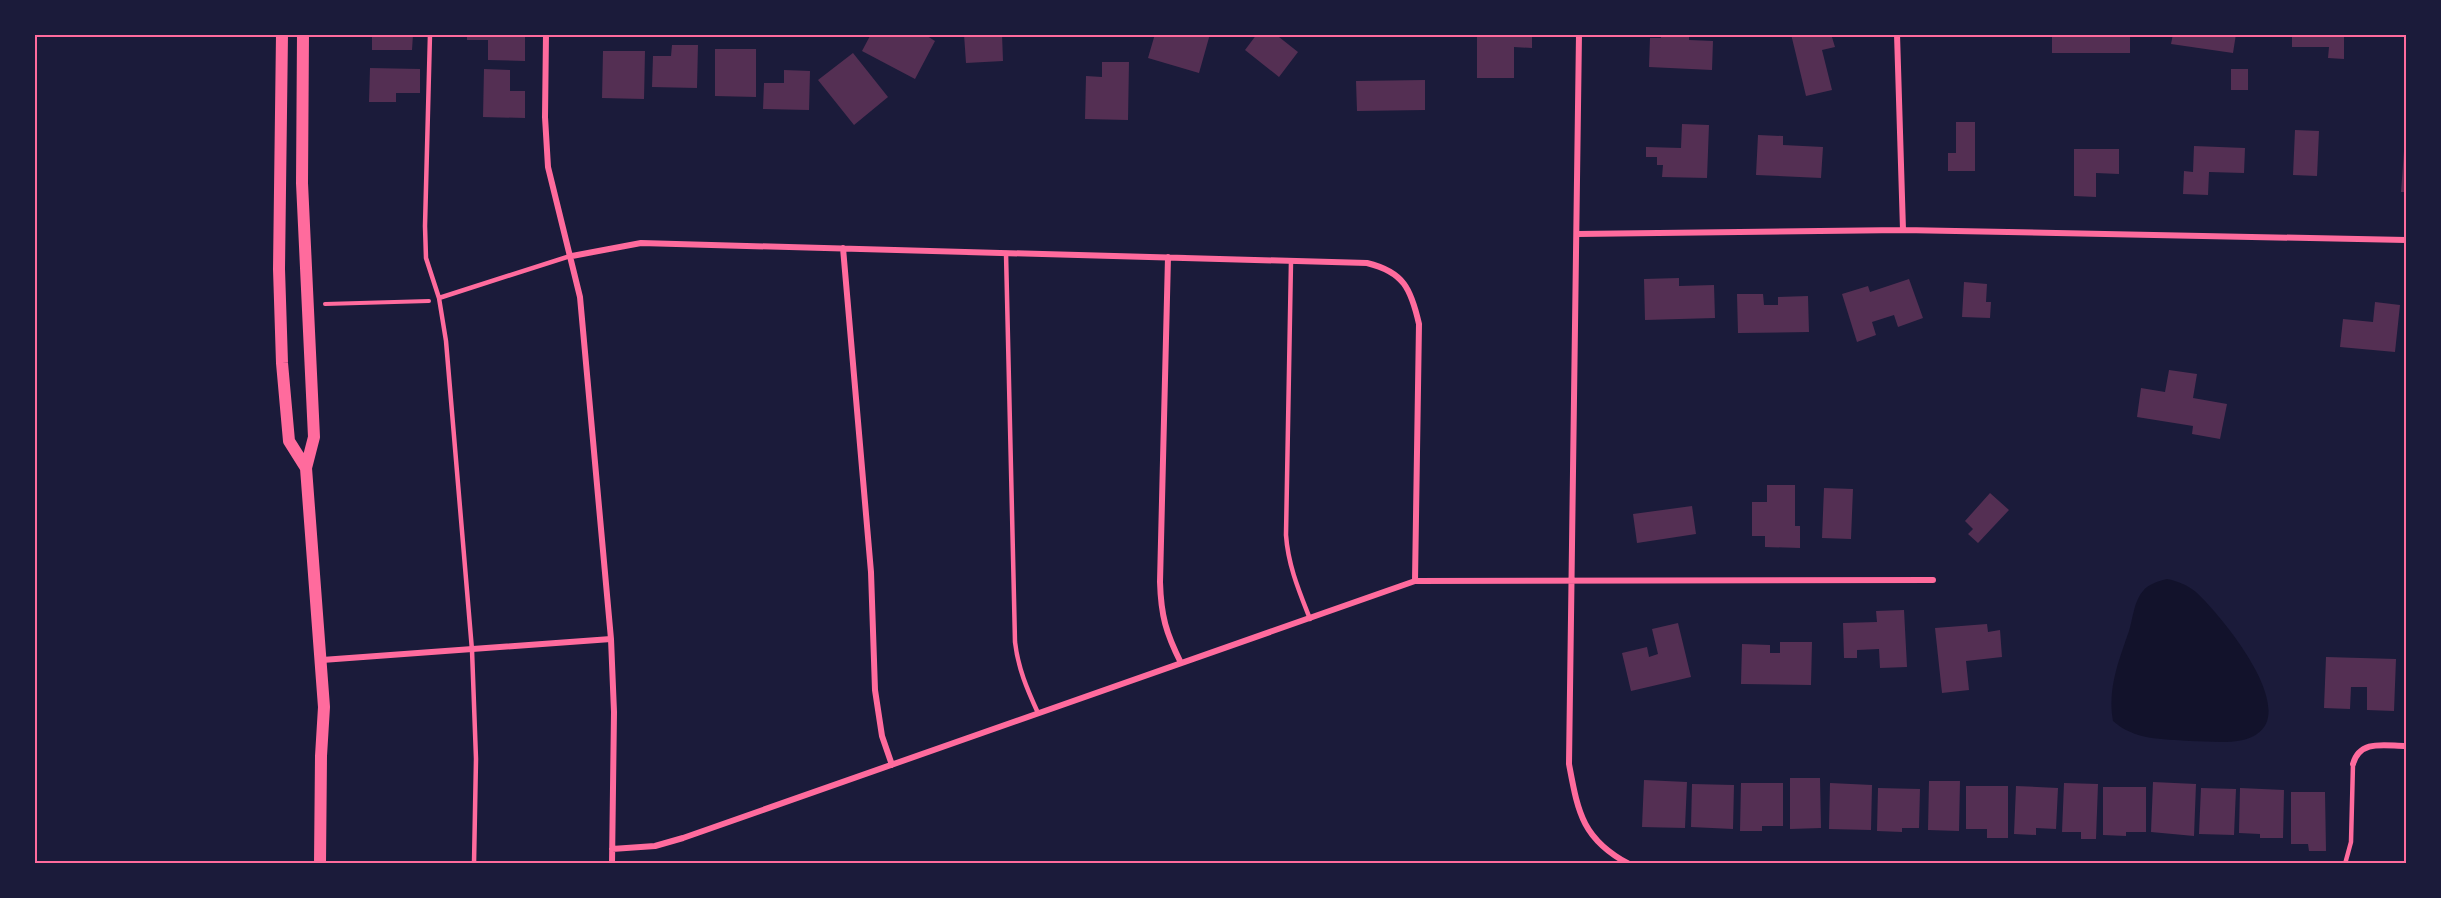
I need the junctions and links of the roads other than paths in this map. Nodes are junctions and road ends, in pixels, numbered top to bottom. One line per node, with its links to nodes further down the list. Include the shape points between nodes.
1 (282, 34): 16 (main road, via 282,363 289,441)
2 (303, 34): 16 (main road, via 302,183 314,437)
3 (430, 34): 15 (lane, via 426,258)
4 (546, 34): 12 (street, via 548,167)
5 (1579, 34): 8 (street)
6 (1897, 34): 7 (street)
7 (1903, 230): 8 (street); 9 (street)
8 (1577, 234): 17 (street)
9 (2406, 240)
10 (843, 248): 11 (street); 12 (street, via 641,243); 28 (street, via 871,572 875,690 882,736)
11 (1006, 253): 13 (street); 25 (lane, via 1015,642 1020,670)
12 (572, 256): 15 (lane); 21 (street, via 587,358)
13 (1168, 257): 14 (street); 24 (street, via 1160,592 1166,629)
14 (1292, 261): 19 (street, via 1367,263 1387,268 1403,282 1414,301 1419,324); 20 (lane, via 1286,535 1292,574)
15 (439, 298): 22 (lane, via 452,390)
16 (306, 468): 23 (main road)
17 (1570, 580): 18 (street); 19 (street); 33 (street, via 1569,764 1577,809 1590,832)
18 (1933, 580)
19 (1415, 581): 20 (street)
20 (1310, 619): 24 (street)
21 (611, 639): 22 (street); 29 (street)
22 (472, 650): 23 (street); 31 (lane)
23 (322, 660): 30 (main road)
24 (1181, 663): 25 (street)
25 (1038, 714): 28 (street)
26 (2406, 746): 27 (street, via 2367,746 2355,754)
27 (2353, 764): 34 (lane, via 2351,842)
28 (892, 765): 29 (street, via 683,838 655,846)
29 (612, 849): 32 (street)
30 (320, 864)
31 (474, 864)
32 (612, 864)
33 (1629, 864)
34 (2344, 864)

